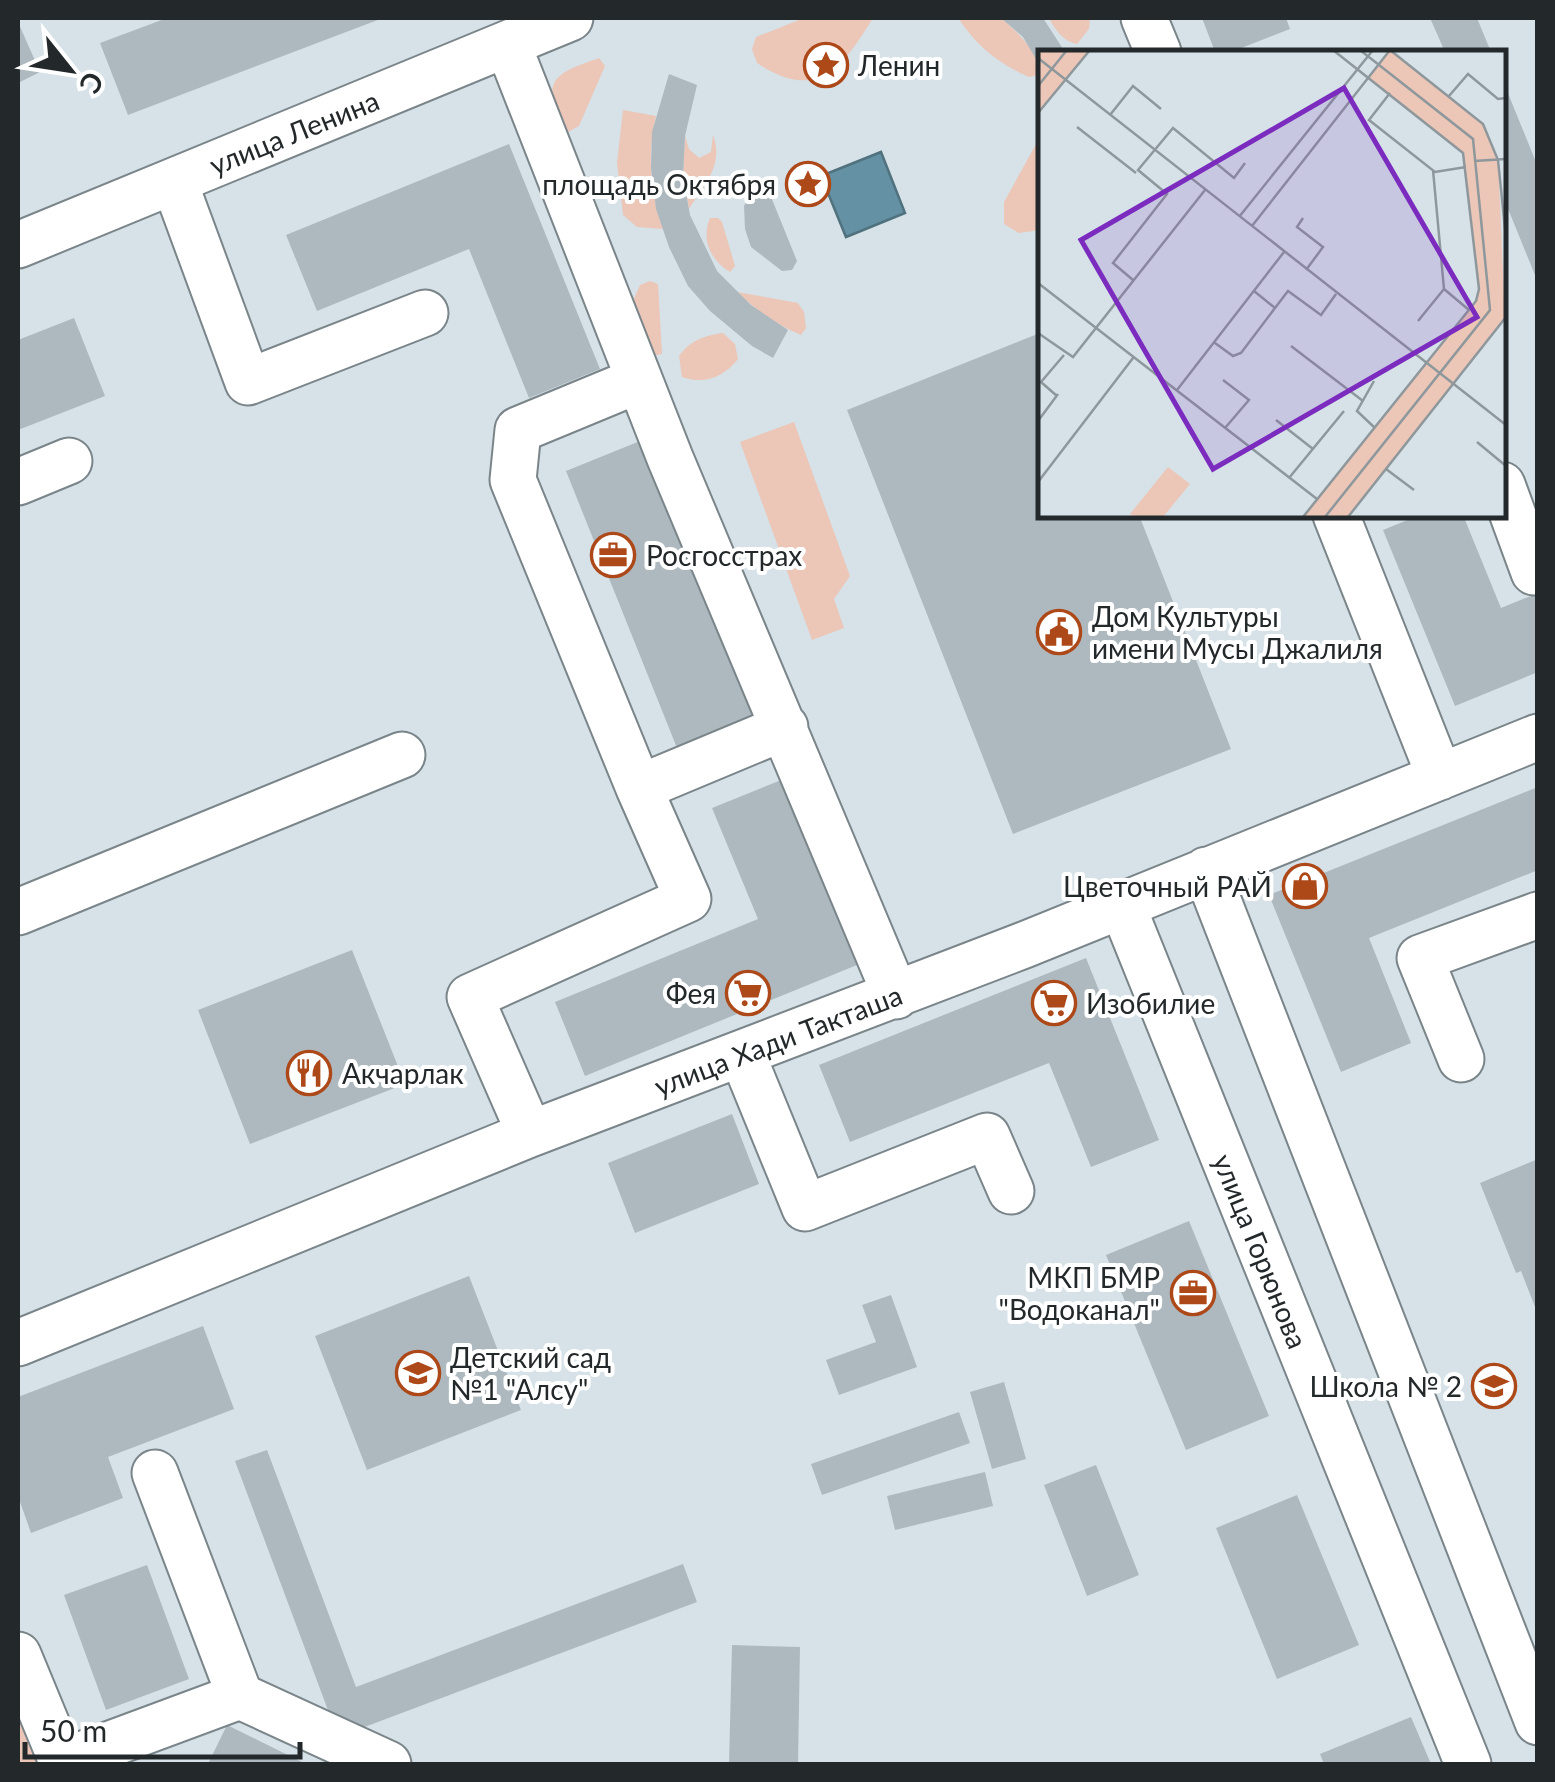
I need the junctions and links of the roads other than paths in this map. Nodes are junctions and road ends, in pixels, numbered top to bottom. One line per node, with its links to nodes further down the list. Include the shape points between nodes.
1 (570, 18): 3 (street, улица Ленина)
2 (1144, 18): 4 (street)
3 (508, 45): 5 (street, улица Ленина); 8 (street)
4 (1157, 50)
5 (174, 181): 6 (street, улица Ленина); 7 (street, via 248,382)
6 (18, 245)
7 (426, 313)
8 (639, 380): 14 (street); 18 (street, via 518,430 513,480)
9 (69, 462): 10 (street)
10 (18, 482)
11 (1505, 493): 13 (street)
12 (1337, 518): 17 (street)
13 (1538, 571)
14 (785, 727): 18 (street); 23 (street)
15 (1538, 738): 17 (street, улица Хади Такташа)
16 (402, 755): 21 (street)
17 (1440, 777): 19 (street, улица Хади Такташа)
18 (639, 788): 26 (street, via 688,900 470,997)
19 (1206, 870): 20 (street, улица Хади Такташа); 32 (street)
20 (1122, 905): 23 (street, улица Хади Такташа); 35 (street, улица Горюнова)
21 (18, 912)
22 (1538, 914): 25 (street, via 1420,958)
23 (896, 996): 24 (street, улица Хади Такташа)
24 (742, 1054): 26 (street, улица Хади Такташа); 27 (street, via 805,1208 987,1136)
25 (1461, 1059)
26 (530, 1134): 28 (street, улица Хади Такташа)
27 (1011, 1191)
28 (18, 1342)
29 (155, 1473): 31 (street)
30 (18, 1655): 33 (street)
31 (240, 1696): 33 (street); 34 (street)
32 (1538, 1722)
33 (62, 1764)
34 (388, 1764)
35 (1468, 1764)

